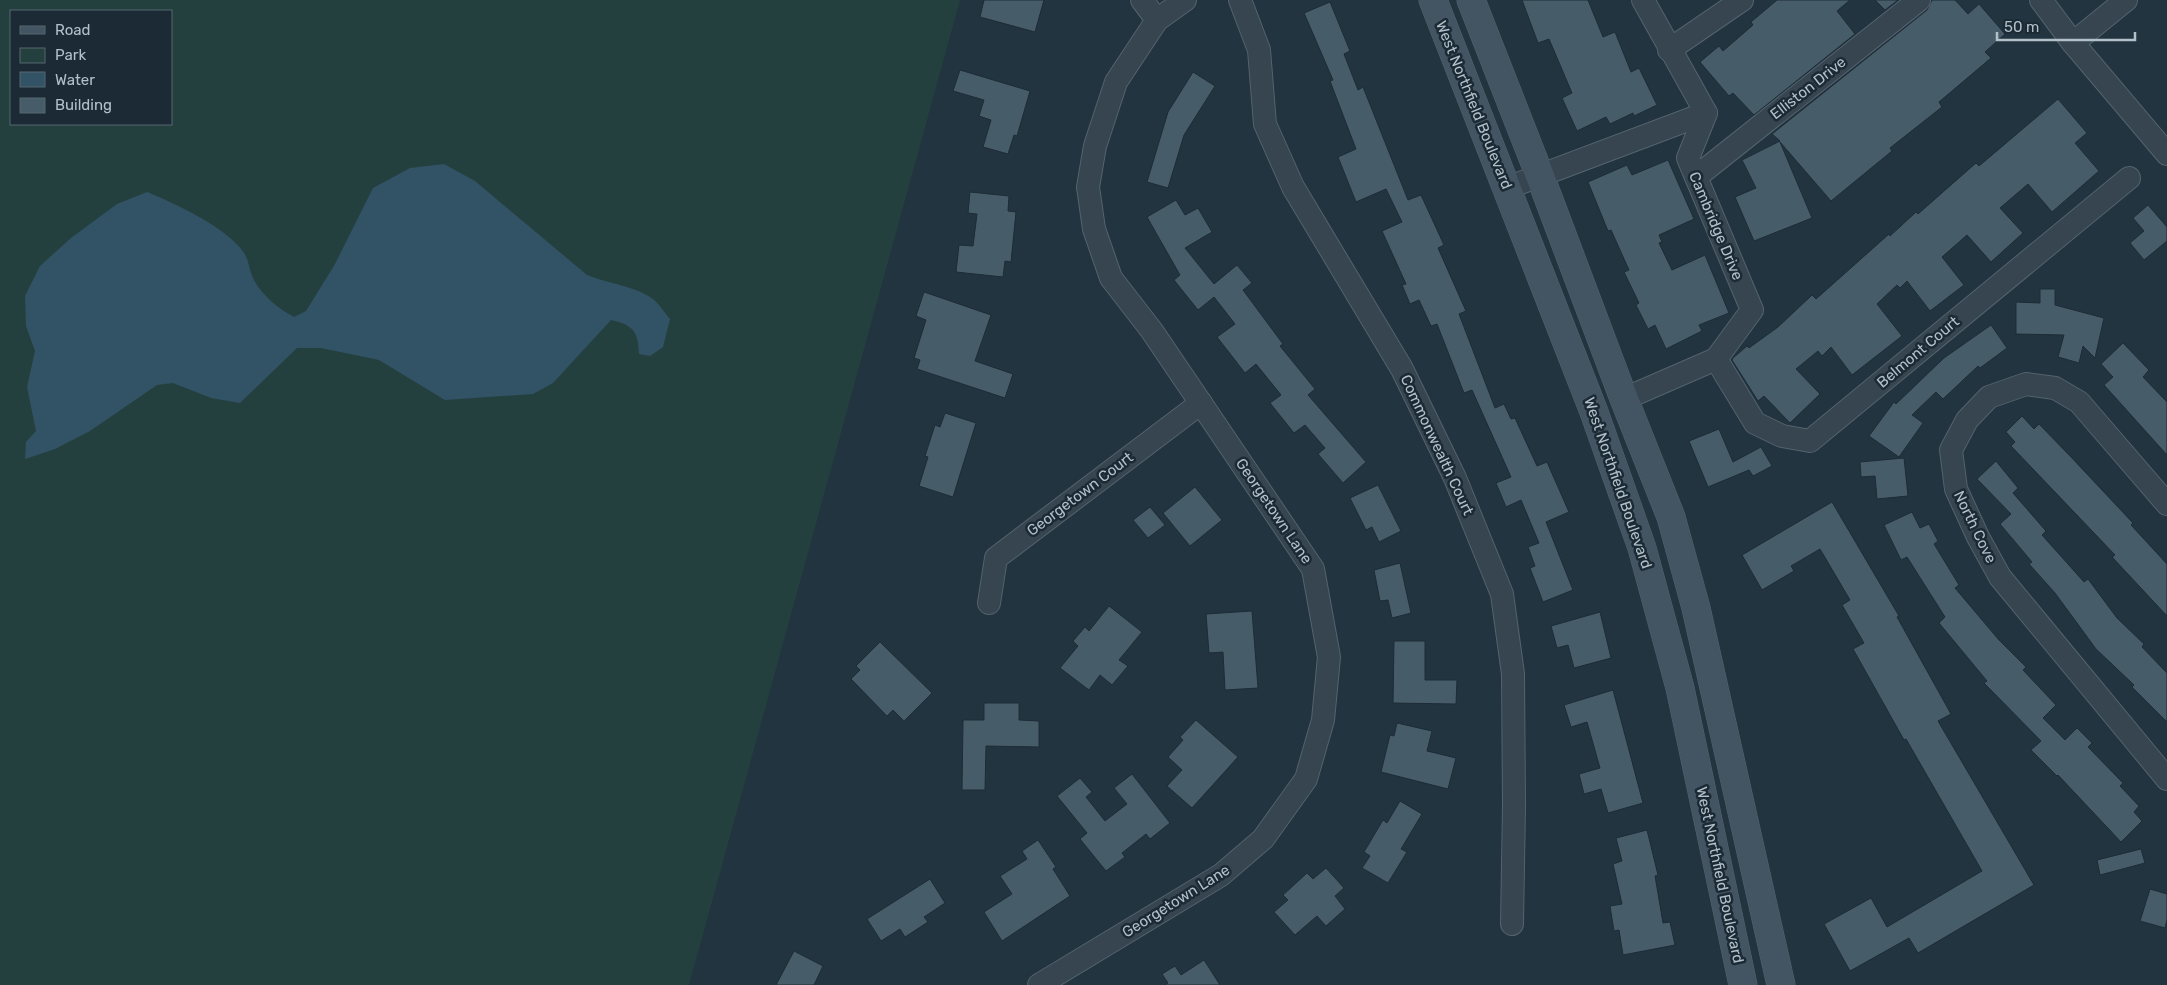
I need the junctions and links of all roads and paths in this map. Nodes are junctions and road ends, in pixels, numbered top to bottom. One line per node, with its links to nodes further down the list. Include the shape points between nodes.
1 (1142, 0): 11 (street)
2 (1185, 0): 11 (street, Georgetown Lane)
3 (1240, 0): 28 (street, Commonwealth Court, via 1259,50 1265,124 1293,187 1402,369 1455,478 1502,594 1514,674)
4 (1433, 0): 19 (main road, West Northfield Boulevard)
5 (1471, 0): 16 (main road)
6 (1642, 0): 13 (street)
7 (1742, 0): 13 (street)
8 (1919, 0): 17 (street, Elliston Drive)
9 (2041, 0): 12 (street)
10 (2126, 0): 12 (street)
11 (1157, 20): 22 (street, Georgetown Lane, via 1116,82 1095,146 1088,187 1094,229 1111,278)
12 (2073, 43): 15 (street)
13 (1670, 50): 14 (street)
14 (1706, 113): 16 (street); 17 (street, Cambridge Drive, via 1688,158)
15 (2167, 154)
16 (1540, 176): 19 (street); 21 (main road)
17 (1696, 177): 20 (street, Cambridge Drive, via 1752,310)
18 (2129, 178): 20 (street, Belmont Court, via 1810,441 1782,436 1755,423)
19 (1507, 188): 26 (main road, West Northfield Boulevard, via 1591,403 1642,548)
20 (1716, 359): 21 (street)
21 (1624, 399): 25 (main road, via 1671,517)
22 (1201, 403): 24 (street, Georgetown Court, via 996,558); 29 (street, Georgetown Lane, via 1313,569 1329,657 1323,720 1306,779 1263,840 1221,875)
23 (2167, 504): 27 (street, North Cove, via 2079,402 2055,388 2026,384 1989,397 1967,420 1951,450 1956,489 2000,576)
24 (989, 603)
25 (1706, 651): 26 (main road); 31 (main road)
26 (1672, 659): 30 (main road, West Northfield Boulevard)
27 (2167, 779)
28 (1512, 924)
29 (1039, 985)
30 (1744, 985)
31 (1781, 985)

